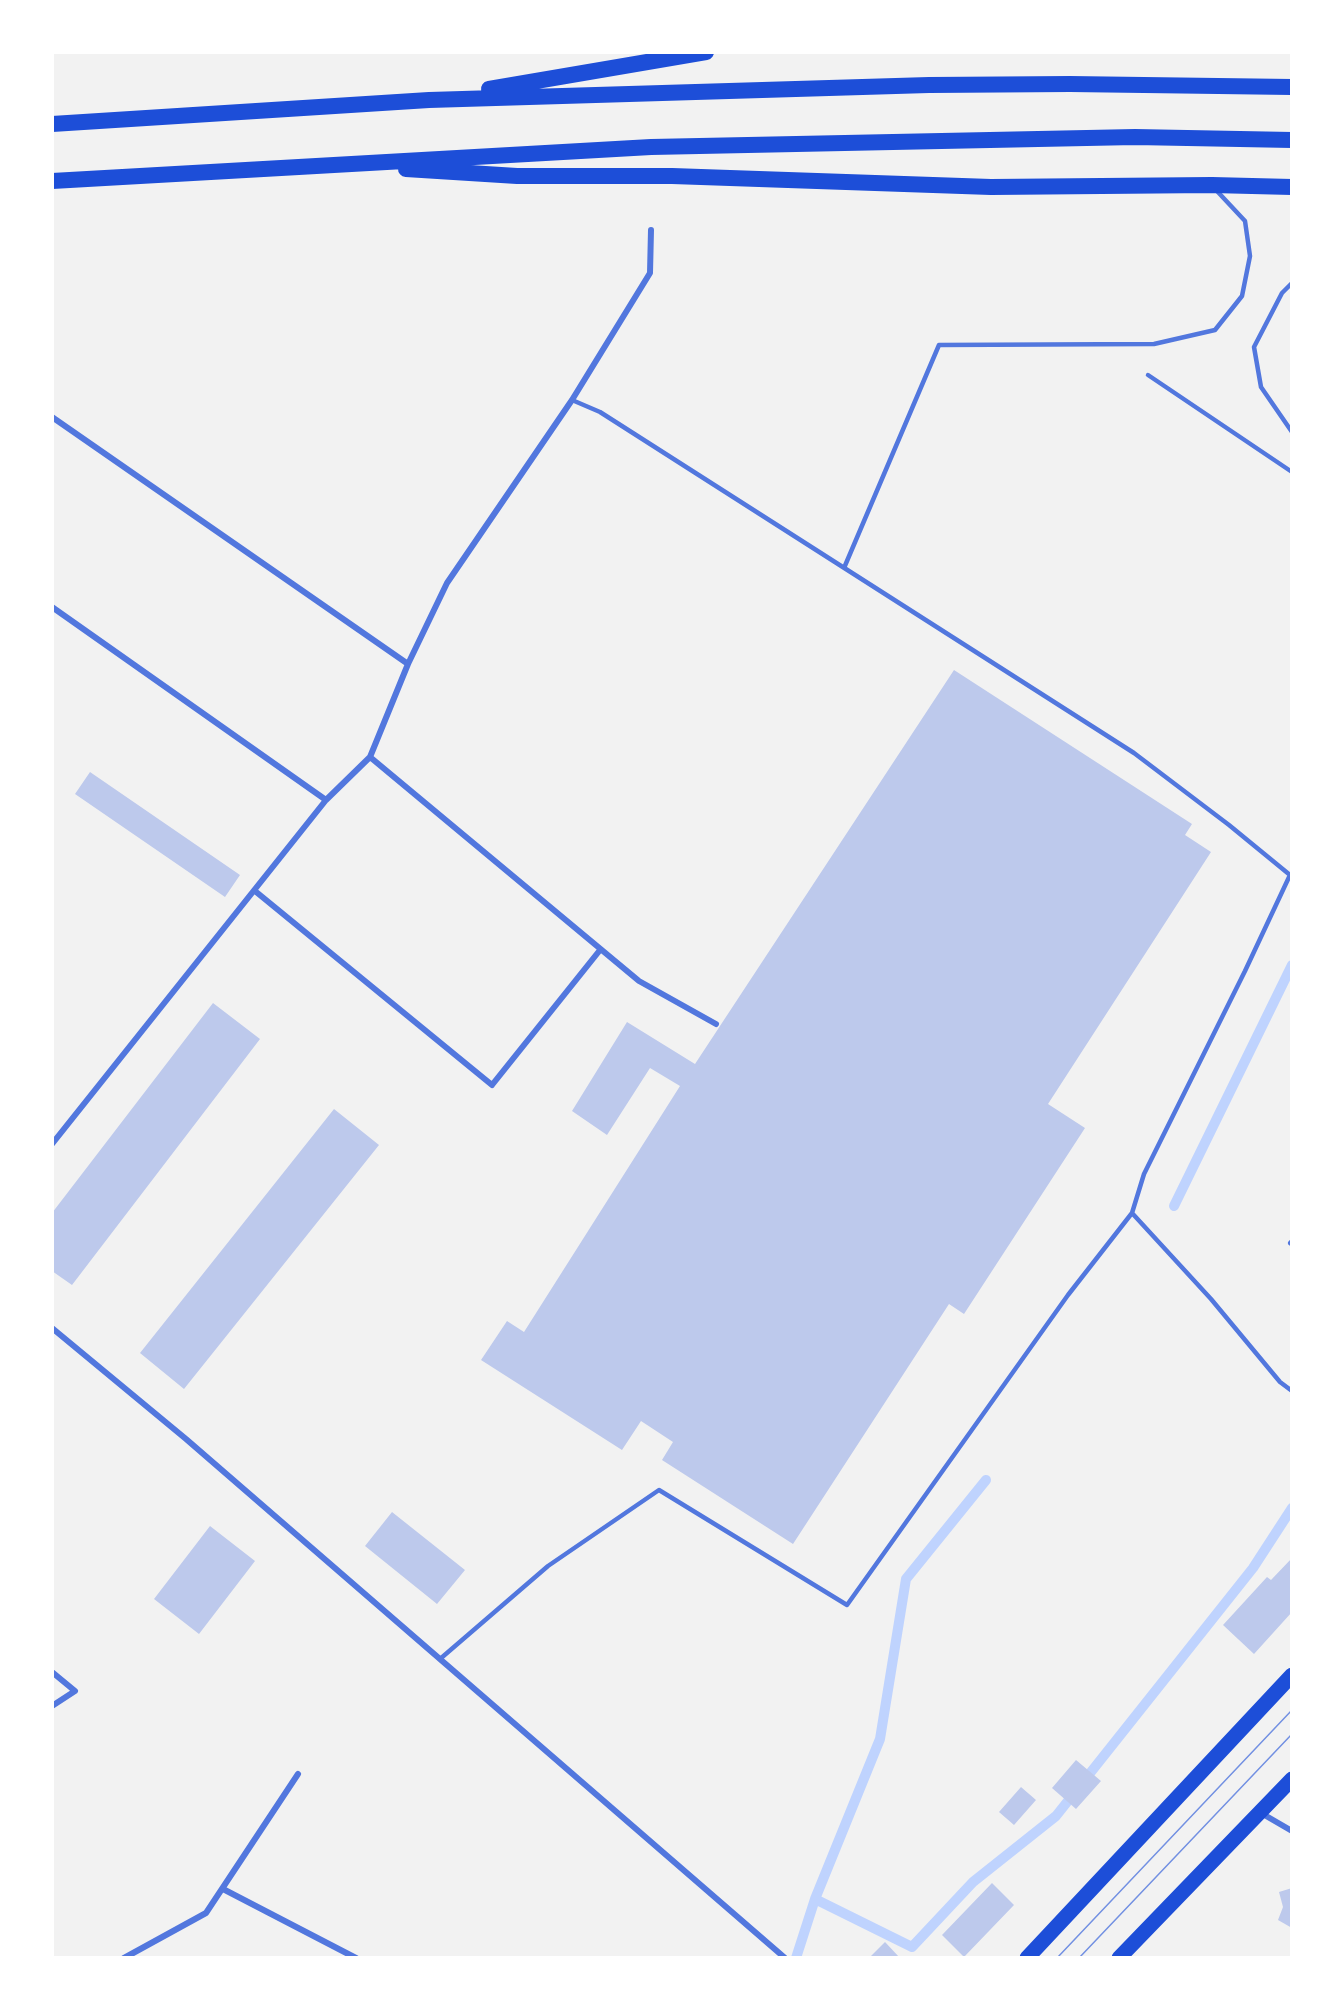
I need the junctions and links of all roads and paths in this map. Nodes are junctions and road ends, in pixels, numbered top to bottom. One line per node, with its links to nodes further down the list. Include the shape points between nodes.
1 (706, 52): 3 (highway)
2 (1292, 87): 3 (highway, via 929,85)
3 (429, 99): 4 (highway)
4 (52, 124)
5 (1292, 140): 6 (highway, via 1135,137 651,147)
6 (324, 164): 7 (highway); 8 (highway, via 517,176 672,176 991,187)
7 (52, 181)
8 (1212, 185): 9 (highway); 17 (lane, via 1245,221 1250,256 1242,296 1215,330 1154,344 939,345)
9 (1292, 187)
10 (651, 230): 13 (street, via 650,273)
11 (1292, 283): 15 (lane, via 1282,293 1254,347 1261,387)
12 (1148, 375): 16 (lane)
13 (572, 400): 17 (lane, via 600,412); 19 (street, via 447,583)
14 (52, 417): 19 (street)
15 (1292, 432)
16 (1292, 472)
17 (844, 568): 26 (lane, via 1134,753 1290,875 1144,1174)
18 (52, 607): 21 (street)
19 (408, 664): 20 (street)
20 (370, 757): 21 (street); 23 (street)
21 (326, 800): 22 (street)
22 (255, 891): 23 (street, via 492,1085); 25 (street)
23 (600, 950): 24 (street, via 639,981)
24 (716, 1024)
25 (52, 1144)
26 (1132, 1213): 28 (lane); 29 (lane, via 1068,1295 847,1605 659,1490 548,1566)
27 (52, 1328): 29 (street)
28 (1292, 1391)
29 (440, 1659): 40 (street)
30 (52, 1672): 32 (street, via 75,1691)
31 (1292, 1675): 41 (main road)
32 (52, 1706)
33 (298, 1774): 37 (street)
34 (1292, 1779): 35 (main road)
35 (1259, 1812): 36 (street); 42 (main road)
36 (1292, 1831)
37 (223, 1889): 38 (street, via 206,1913); 39 (street)
38 (124, 1958)
39 (356, 1958)
40 (785, 1958)
41 (1027, 1958)
42 (1119, 1958)

